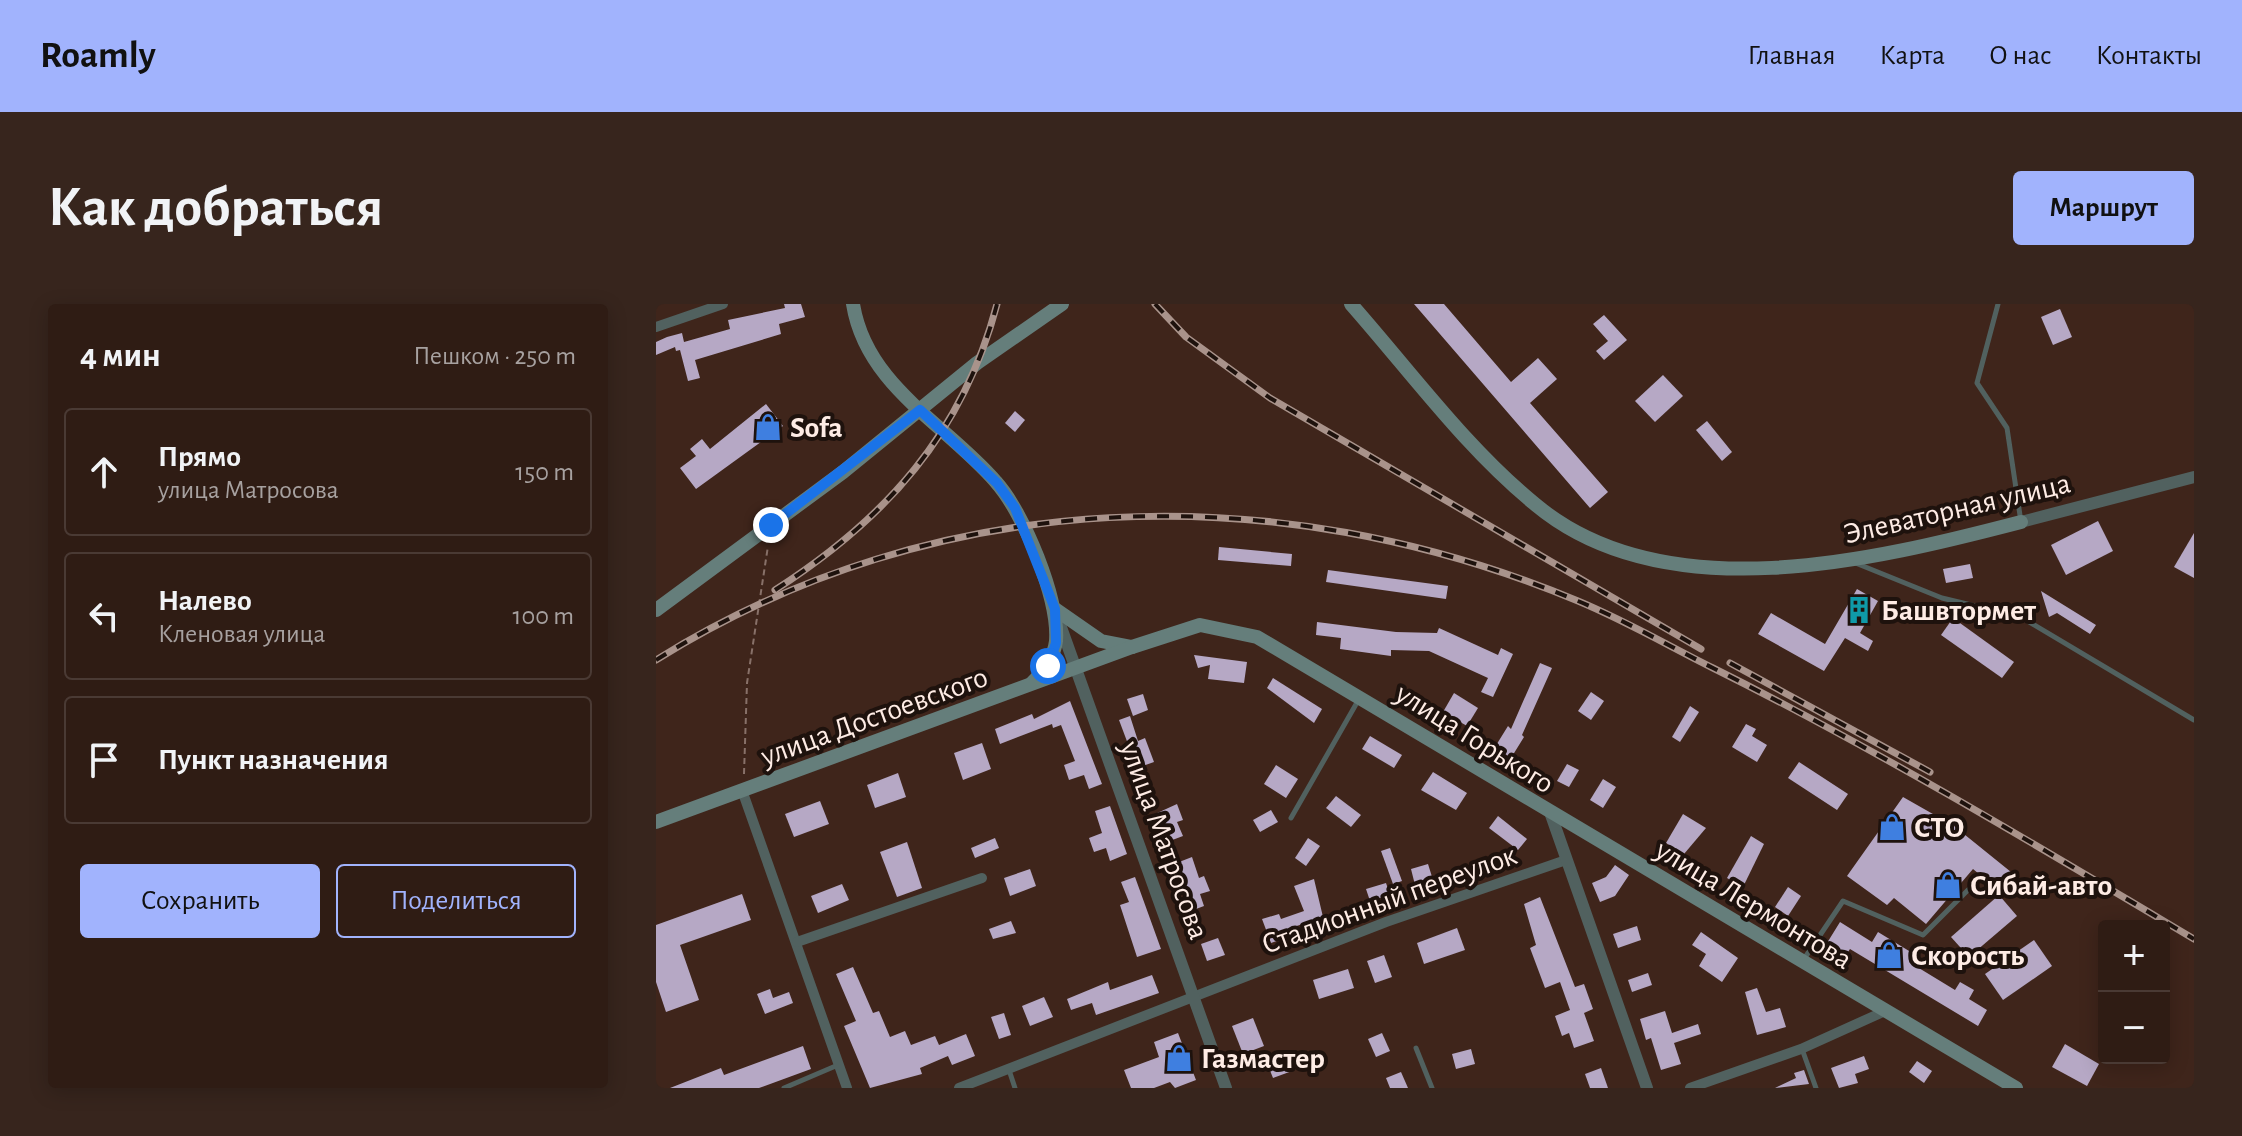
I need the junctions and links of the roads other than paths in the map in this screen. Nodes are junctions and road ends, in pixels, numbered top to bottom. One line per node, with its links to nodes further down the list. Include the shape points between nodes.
1 (723, 304): 6 (street)
2 (853, 304): 7 (main road, улица Матросова, via 856,325 880,371)
3 (1062, 304): 7 (main road)
4 (1351, 304): 10 (main road, Элеваторная улица, via 1476,449 1537,506 1584,537 1694,567)
5 (1998, 304): 9 (lane, via 1977,383 2007,428)
6 (656, 327)
7 (920, 410): 11 (main road, улица Матросова, via 997,483 1015,508); 12 (main road)
8 (2194, 477): 9 (street, Элеваторная улица)
9 (2021, 522): 10 (main road, Элеваторная улица)
10 (1848, 561): 18 (lane, via 1942,598 2021,617)
11 (1055, 609): 14 (main road, via 1101,641); 15 (street, улица Матросова); 16 (main road, улица Матросова, via 1056,643 1048,666)
12 (656, 610)
13 (1200, 625): 14 (main road, улица Достоевского); 17 (main road, улица Горького, via 1257,637)
14 (1132, 647): 15 (main road, улица Достоевского)
15 (1076, 668): 16 (main road, улица Достоевского); 28 (street, улица Матросова)
16 (1030, 685): 19 (main road, улица Достоевского)
17 (1359, 698): 20 (main road, улица Горького); 21 (lane)
18 (2194, 720)
19 (743, 793): 22 (main road, улица Достоевского); 26 (street)
20 (1550, 812): 23 (street, улица Горького); 27 (main road, улица Лермонтова)
21 (1291, 818)
22 (656, 822)
23 (1566, 860): 28 (street, Стадионный переулок, via 1386,922); 40 (street, улица Горького)
24 (982, 878): 26 (street)
25 (1968, 890): 27 (lane, via 1923,935 1843,901)
26 (797, 942): 32 (street)
27 (1802, 963): 29 (main road, улица Лермонтова)
28 (1195, 998): 33 (street, Стадионный переулок); 38 (street, улица Матросова)
29 (1883, 1012): 31 (street); 43 (main road, улица Лермонтова)
30 (1416, 1048): 39 (lane)
31 (1801, 1049): 41 (street); 42 (lane)
32 (839, 1065): 34 (lane); 35 (street)
33 (1009, 1069): 36 (street, Стадионный переулок); 37 (lane)
34 (784, 1088)
35 (847, 1088)
36 (959, 1088)
37 (1015, 1088)
38 (1226, 1088)
39 (1432, 1088)
40 (1647, 1088)
41 (1690, 1088)
42 (1816, 1088)
43 (2016, 1088)

